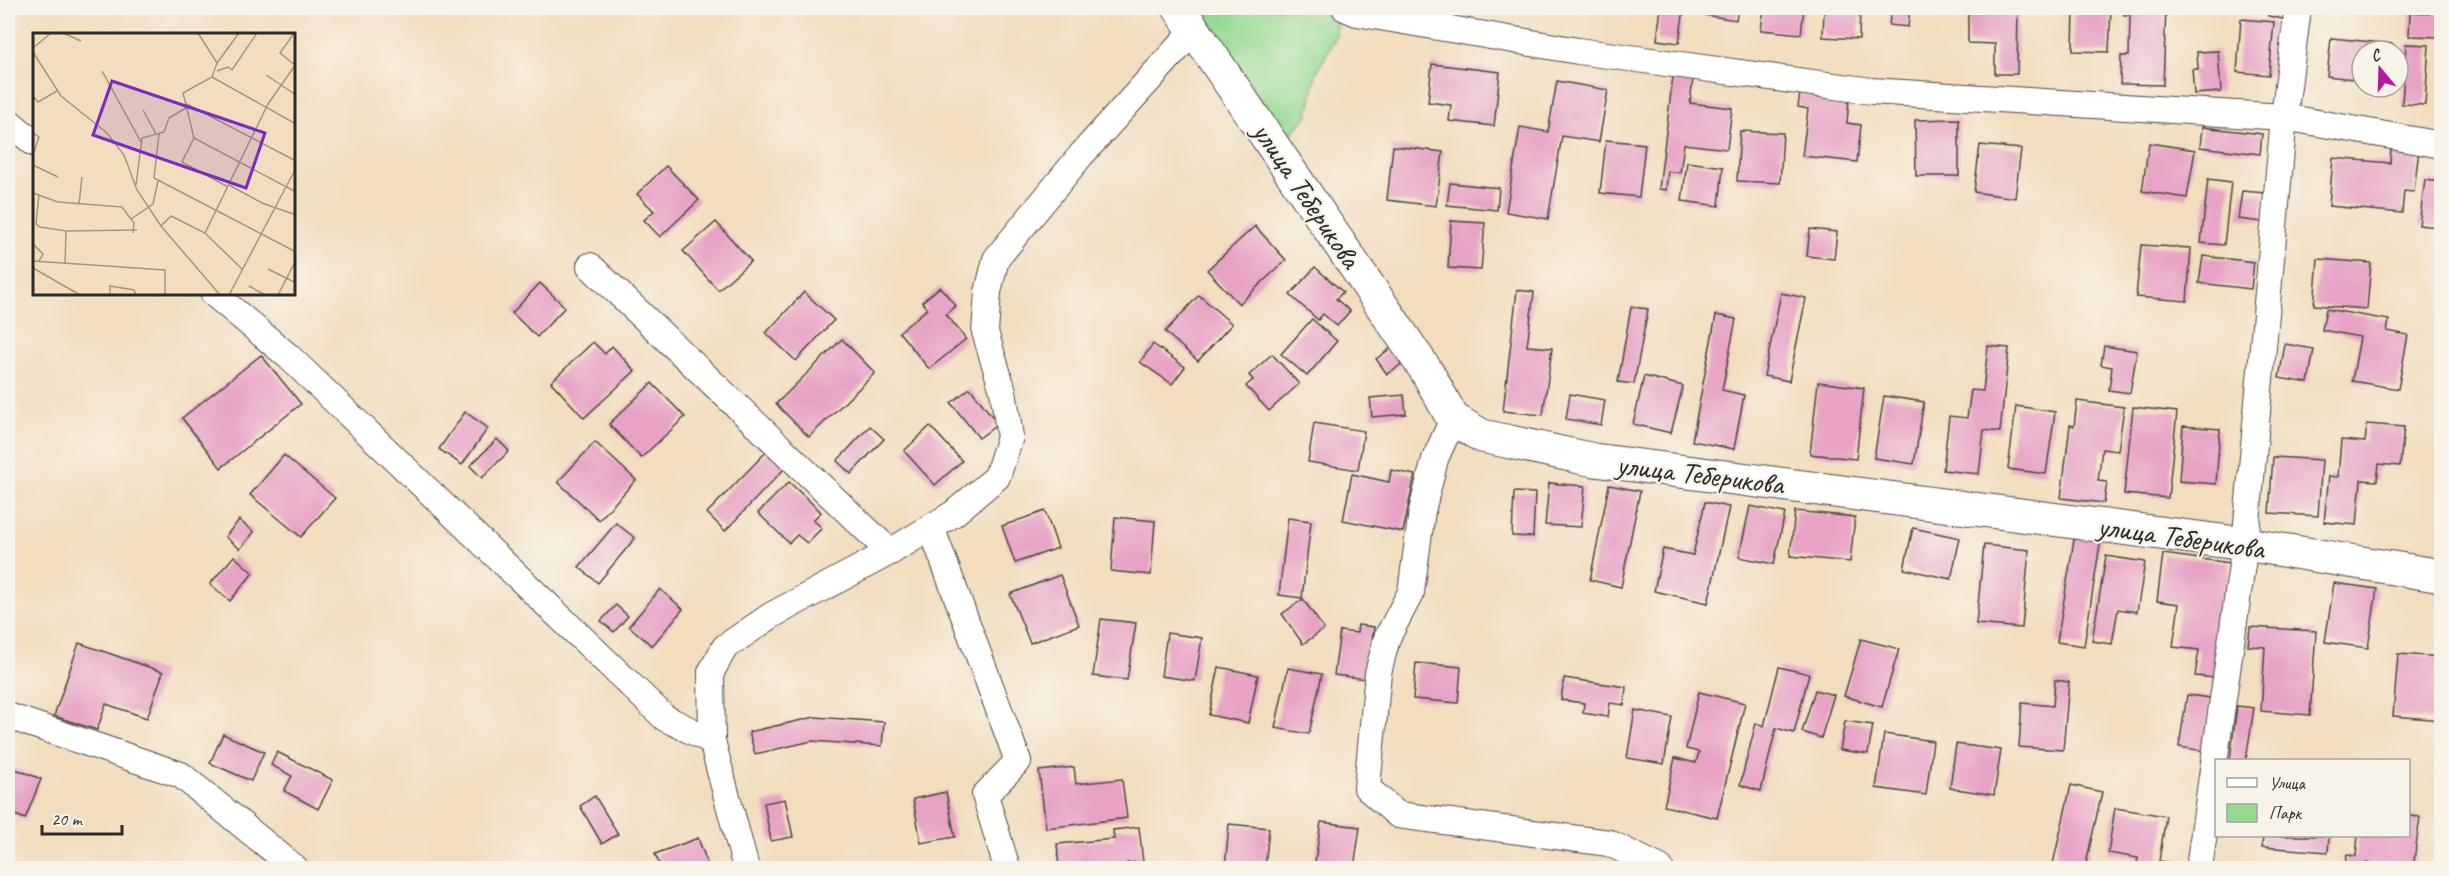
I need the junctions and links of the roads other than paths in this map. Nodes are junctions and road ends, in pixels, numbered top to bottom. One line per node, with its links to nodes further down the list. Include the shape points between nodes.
1 (1345, 8): 4 (street, via 1578,51 1872,91)
2 (2298, 8): 4 (street)
3 (1186, 19): 10 (street, улица Теберикова, via 1427,372); 11 (street, via 996,259 985,332 1003,391 1010,437 996,477 953,514)
4 (2284, 117): 7 (street); 12 (street)
5 (8, 120): 6 (street)
6 (33, 142)
7 (2442, 145)
8 (590, 266): 13 (street)
9 (216, 296): 16 (street, via 288,356 665,718)
10 (1453, 419): 12 (street, улица Теберикова, via 1482,436 1594,460); 20 (street, via 1435,459 1422,511 1411,592 1387,638 1378,673 1367,788 1398,815 1609,843)
11 (931, 527): 13 (street); 19 (street, via 1018,761 985,795)
12 (2245, 544): 14 (street, улица Теберикова); 21 (street)
13 (890, 552): 16 (street, via 772,615 725,647 711,672)
14 (2442, 576)
15 (8, 716): 17 (street, via 182,775)
16 (712, 741): 18 (street)
17 (296, 868)
18 (746, 868)
19 (1007, 868)
20 (1660, 868)
21 (2199, 868)

